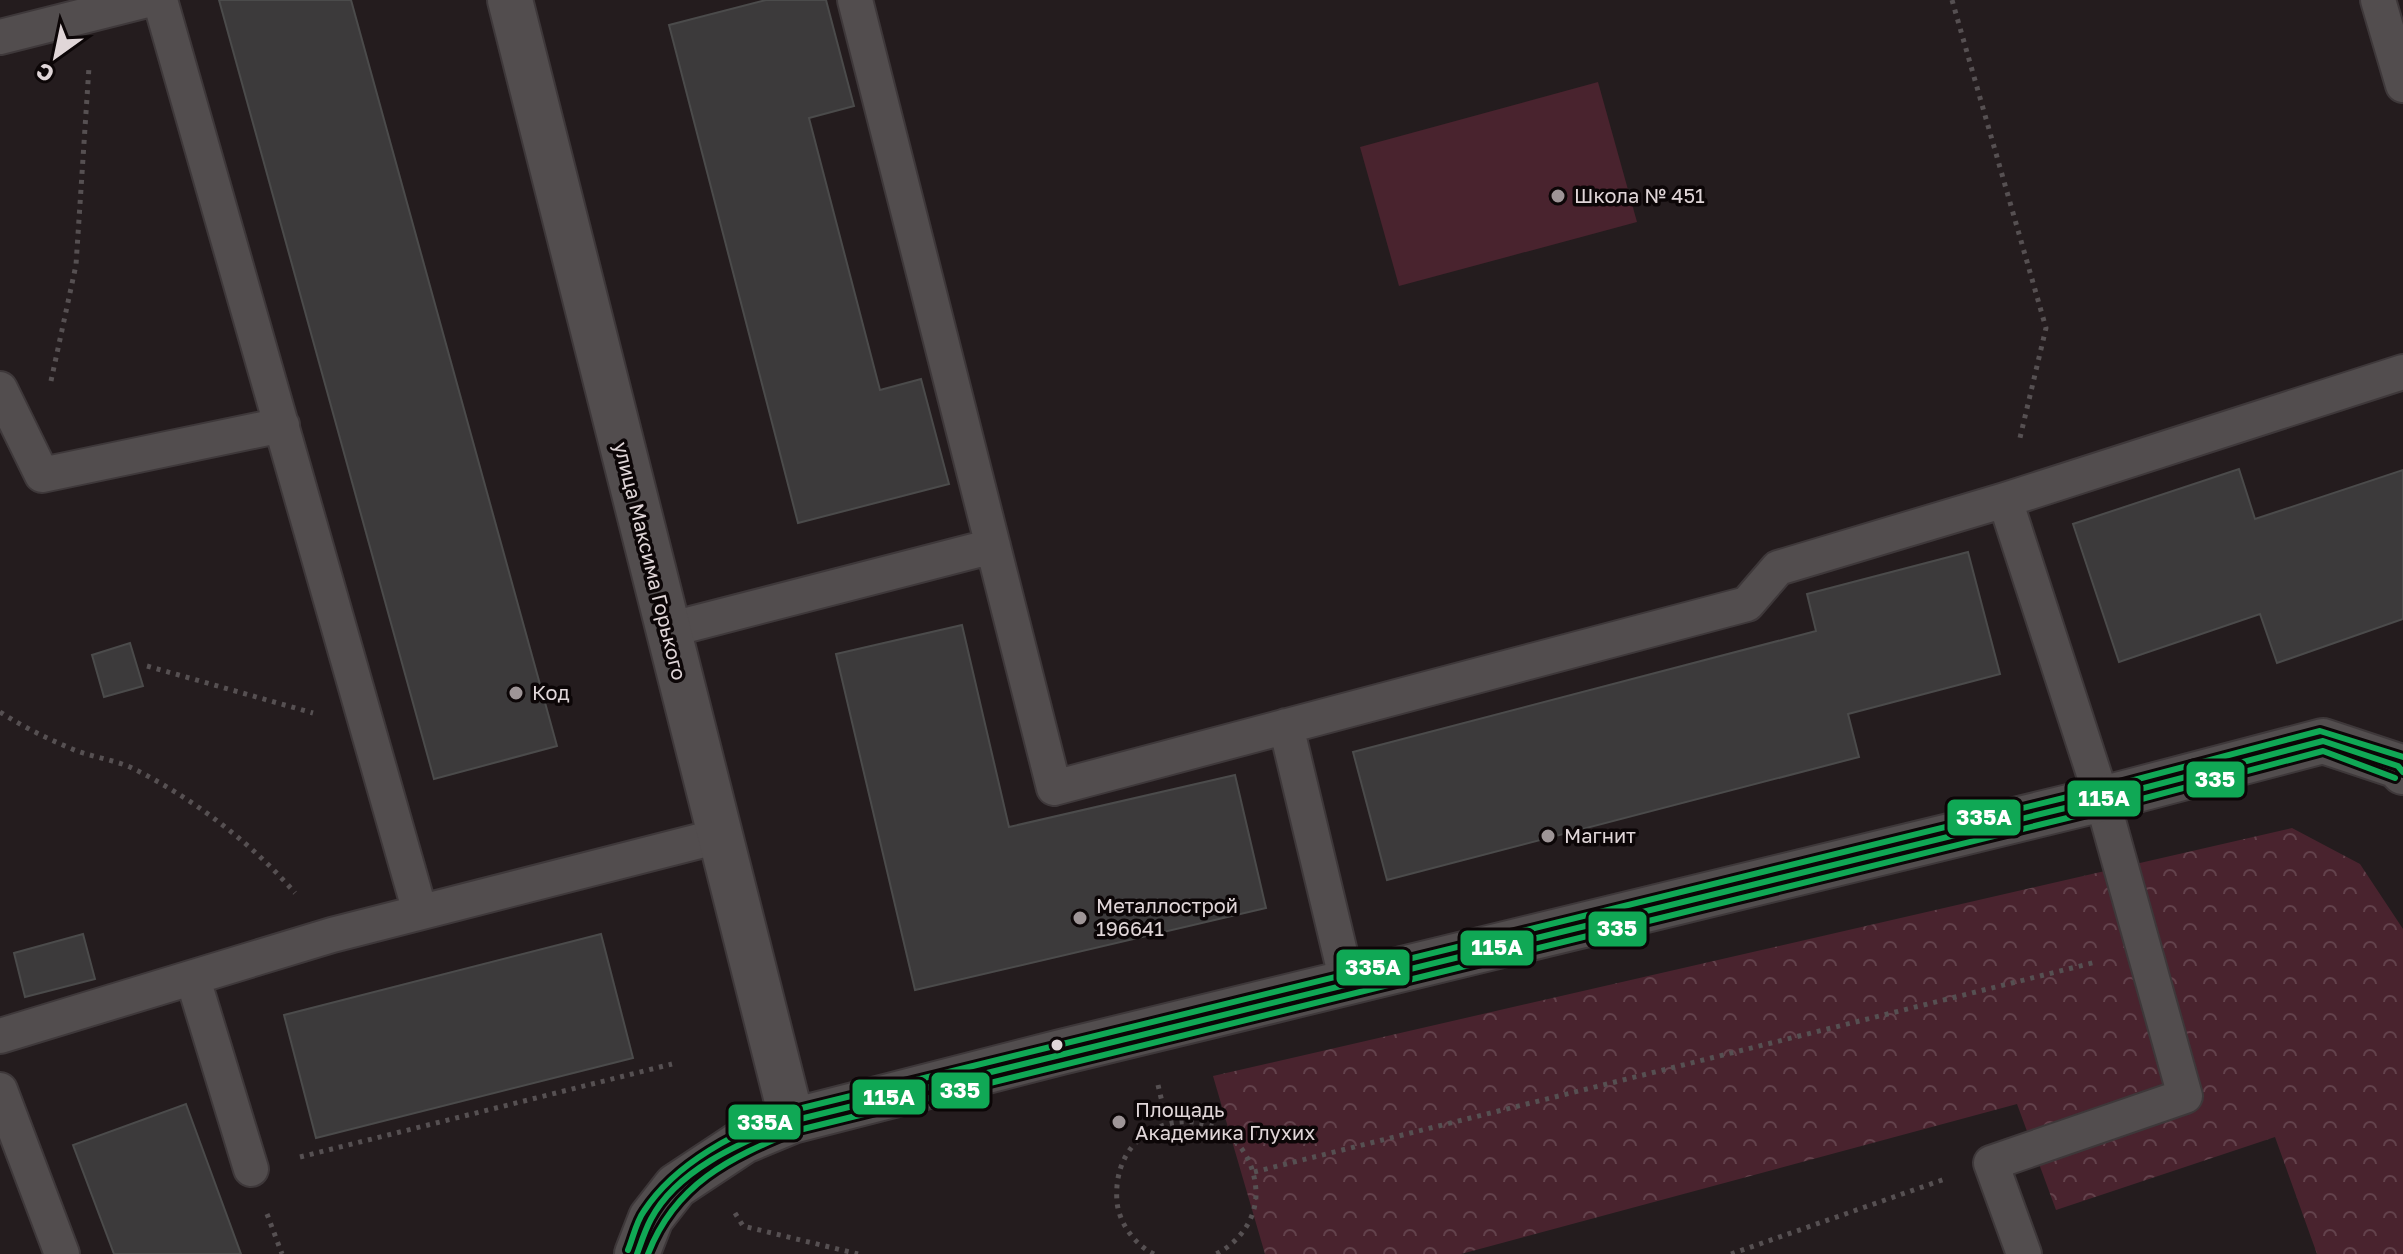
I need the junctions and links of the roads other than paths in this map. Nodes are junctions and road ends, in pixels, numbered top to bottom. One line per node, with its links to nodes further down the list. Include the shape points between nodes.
1 (147, 0): 6 (lane)
2 (160, 0): 10 (lane)
3 (510, 0): 13 (street, улица Максима Горького)
4 (855, 0): 12 (lane)
5 (2378, 0): 7 (lane)
6 (0, 37)
7 (2403, 85)
8 (2403, 372): 11 (lane)
9 (0, 389): 10 (lane, via 42,475)
10 (282, 425): 18 (lane)
11 (2005, 500): 14 (lane, via 1778,568 1747,604); 16 (lane)
12 (993, 546): 13 (lane); 14 (lane, via 1054,788)
13 (668, 630): 17 (street, улица Максима Горького)
14 (1286, 726): 20 (lane)
15 (2401, 765): 16 (street, via 2323,741)
16 (2102, 799): 20 (street); 27 (lane, via 2185,1096 1991,1163)
17 (719, 836): 18 (lane); 23 (street, улица Максима Горького)
18 (420, 912): 19 (lane)
19 (193, 979): 21 (lane); 24 (lane)
20 (1347, 982): 23 (street)
21 (0, 1036)
22 (0, 1090): 25 (lane)
23 (792, 1121): 26 (street, via 744,1141 676,1186 651,1218)
24 (251, 1169)
25 (62, 1254)
26 (637, 1254)
27 (2024, 1254)

